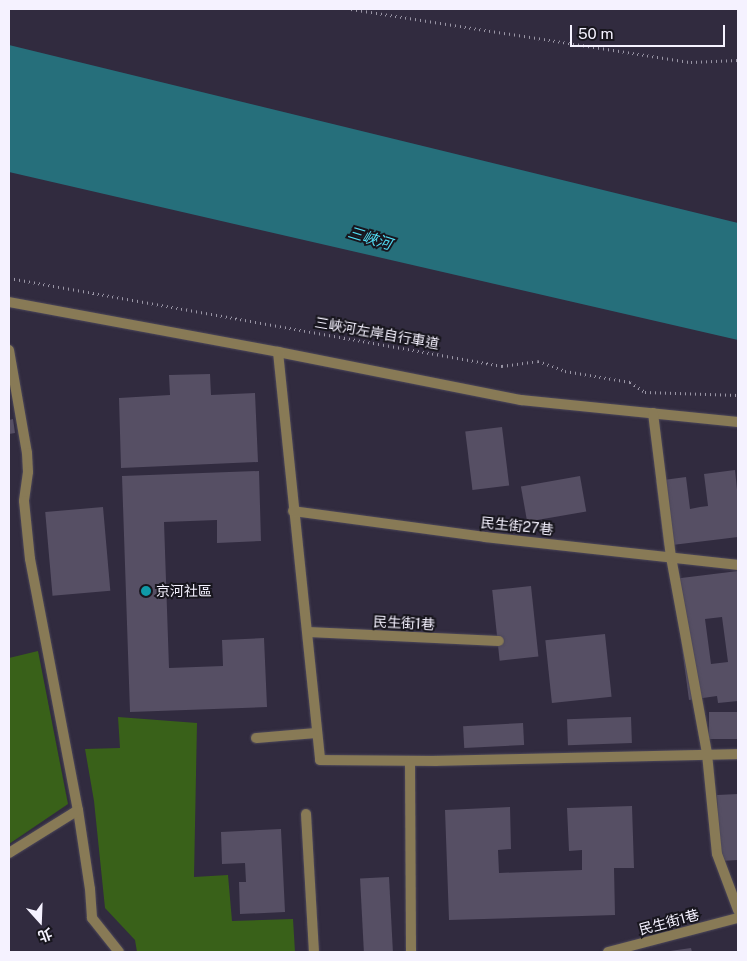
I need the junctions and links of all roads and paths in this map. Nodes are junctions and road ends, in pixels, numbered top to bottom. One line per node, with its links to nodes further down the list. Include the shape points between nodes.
1 (351, 9): 2 (path, via 691,62)
2 (738, 60)
3 (9, 278): 7 (path, 三峽河左岸自行車道, via 502,366 538,361 565,371 630,382 645,392)
4 (9, 302): 6 (street)
5 (9, 350): 20 (street, via 27,453 24,501 30,559)
6 (278, 352): 8 (street, via 521,400); 10 (street)
7 (738, 396)
8 (653, 413): 9 (street); 11 (street)
9 (738, 422)
10 (293, 511): 11 (street, 民生街27巷, via 485,537); 13 (street)
11 (671, 557): 12 (street, 民生街27巷); 17 (street)
12 (738, 565)
13 (308, 632): 14 (street, 民生街1巷); 15 (street)
14 (499, 641)
15 (317, 733): 16 (street); 19 (street, via 320,760)
16 (256, 738)
17 (707, 754): 18 (street); 19 (street); 23 (street, via 717,854)
18 (738, 754)
19 (410, 761): 27 (street)
20 (78, 810): 22 (street); 25 (street, via 92,918)
21 (306, 814): 26 (street)
22 (9, 853)
23 (738, 910)
24 (738, 918): 28 (street, 民生街1巷)
25 (118, 952)
26 (314, 952)
27 (411, 952)
28 (608, 952)

